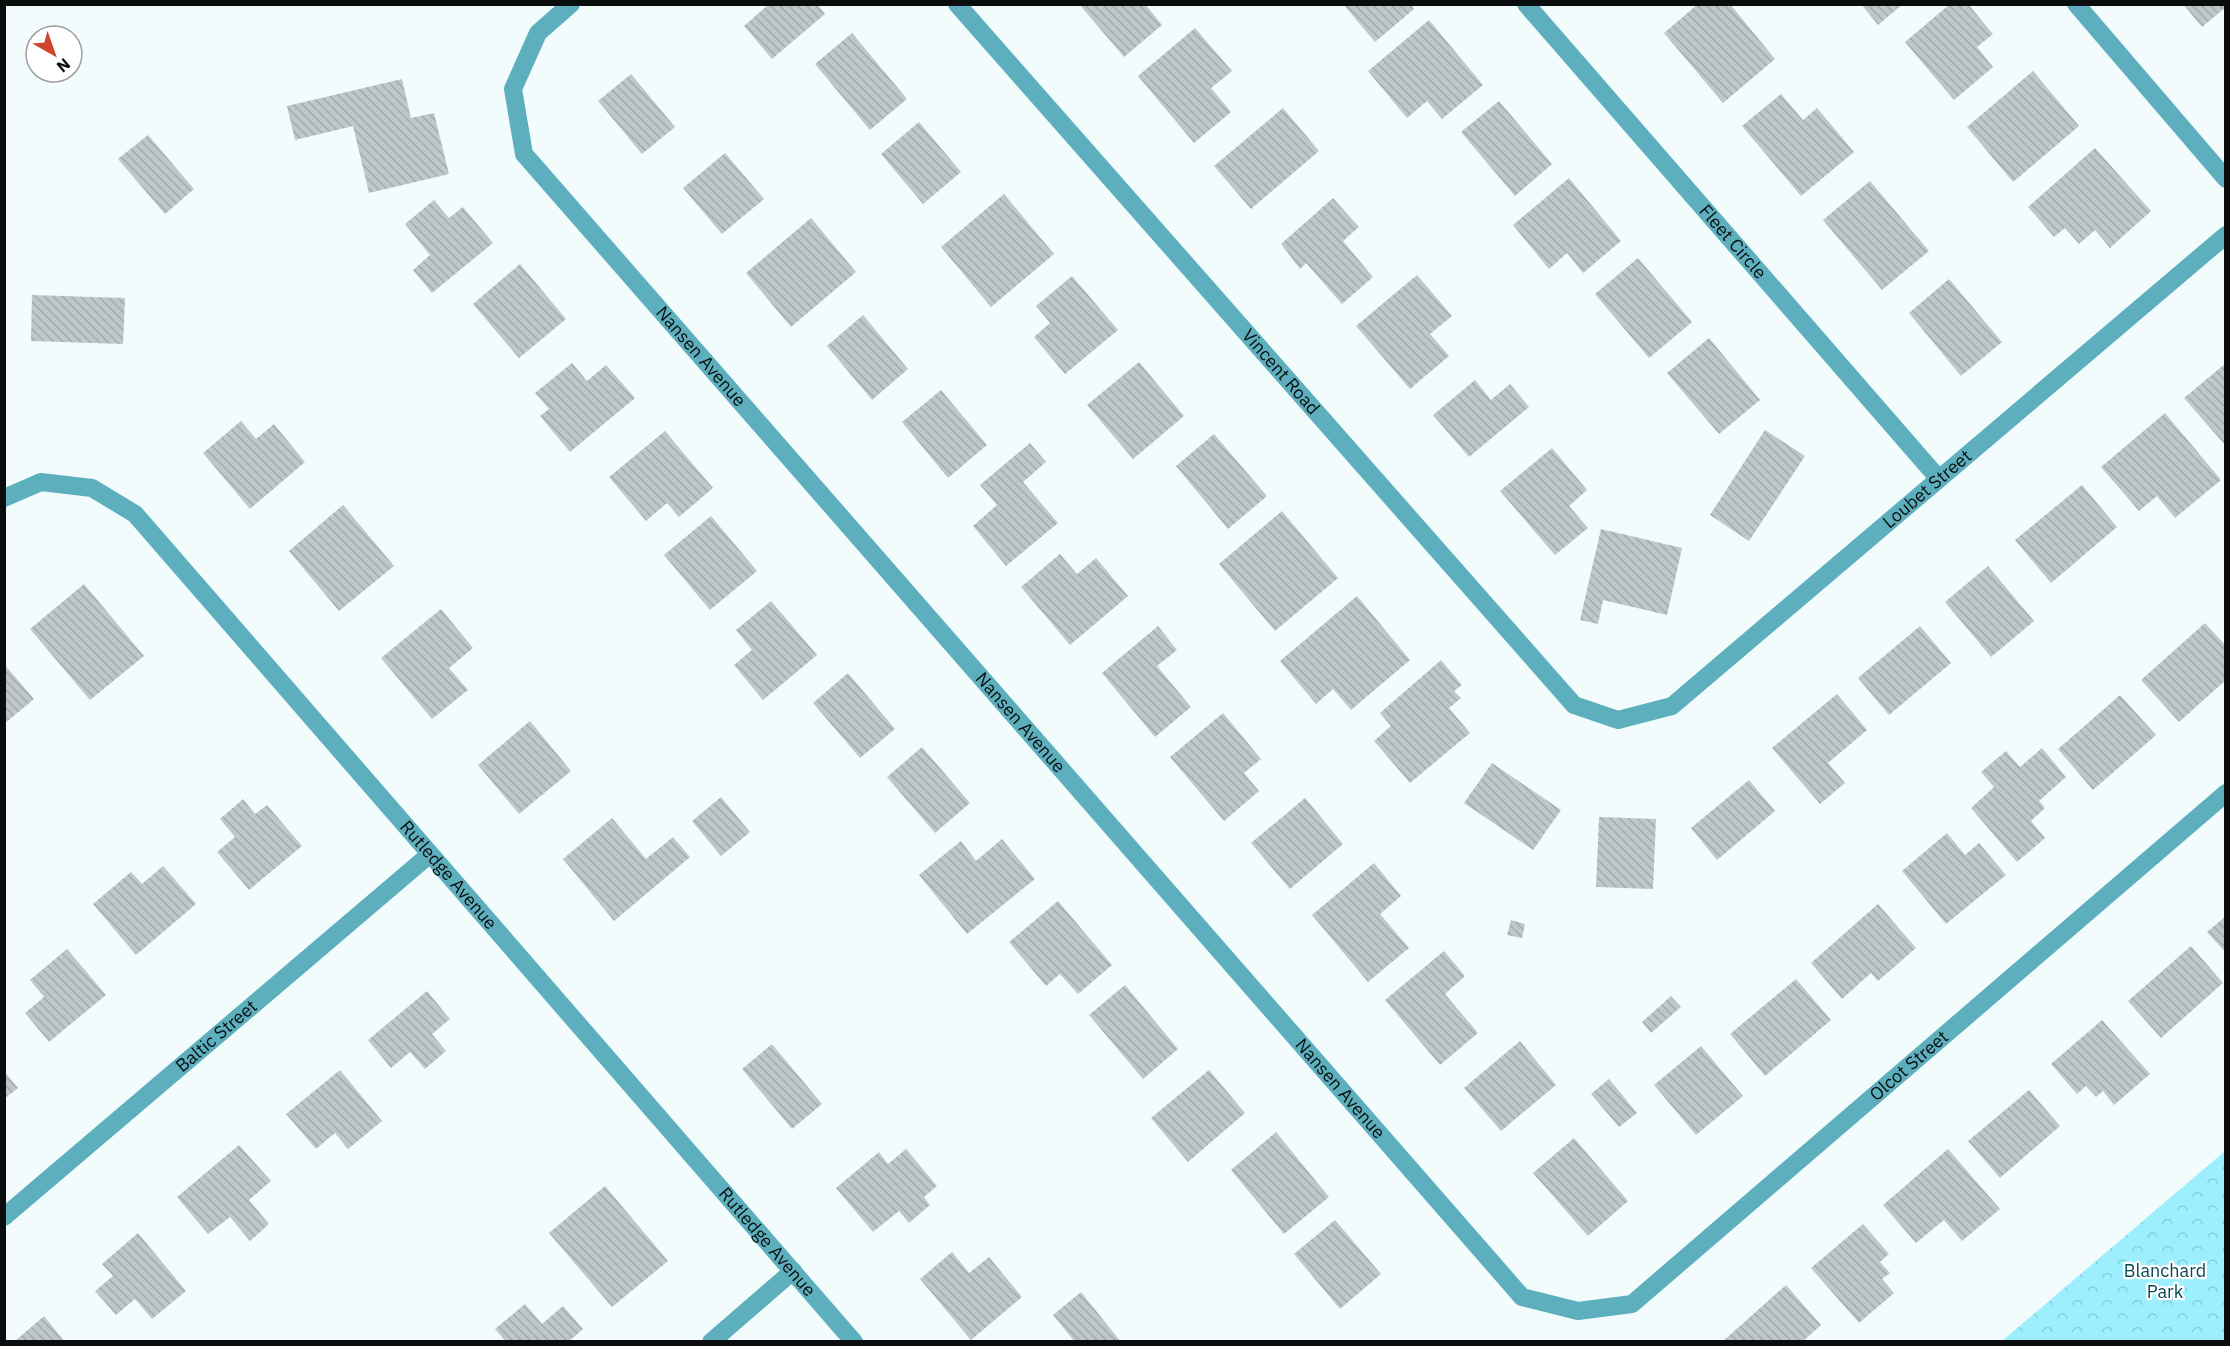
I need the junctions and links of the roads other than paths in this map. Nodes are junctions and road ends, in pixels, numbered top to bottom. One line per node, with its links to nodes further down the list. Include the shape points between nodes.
1 (571, 4): 14 (street, Nansen Avenue, via 538,33 513,89 524,154 1522,1297)
2 (957, 4): 9 (street, Vincent Road, via 1574,705)
3 (1526, 4): 7 (street, Fleet Circle)
4 (2076, 4): 5 (street)
5 (2226, 179)
6 (2226, 235): 7 (street, Loubet Street)
7 (1939, 479): 9 (street, Loubet Street, via 1672,706)
8 (4, 498): 11 (street, Rutledge Avenue, via 41,482 92,488 135,514)
9 (1617, 720)
10 (2226, 793): 14 (street, Olcot Street, via 1632,1304)
11 (429, 855): 12 (street, Baltic Street); 13 (street, Rutledge Avenue)
12 (4, 1217)
13 (793, 1272): 15 (street); 16 (street, Rutledge Avenue)
14 (1578, 1311)
15 (711, 1341)
16 (854, 1341)

